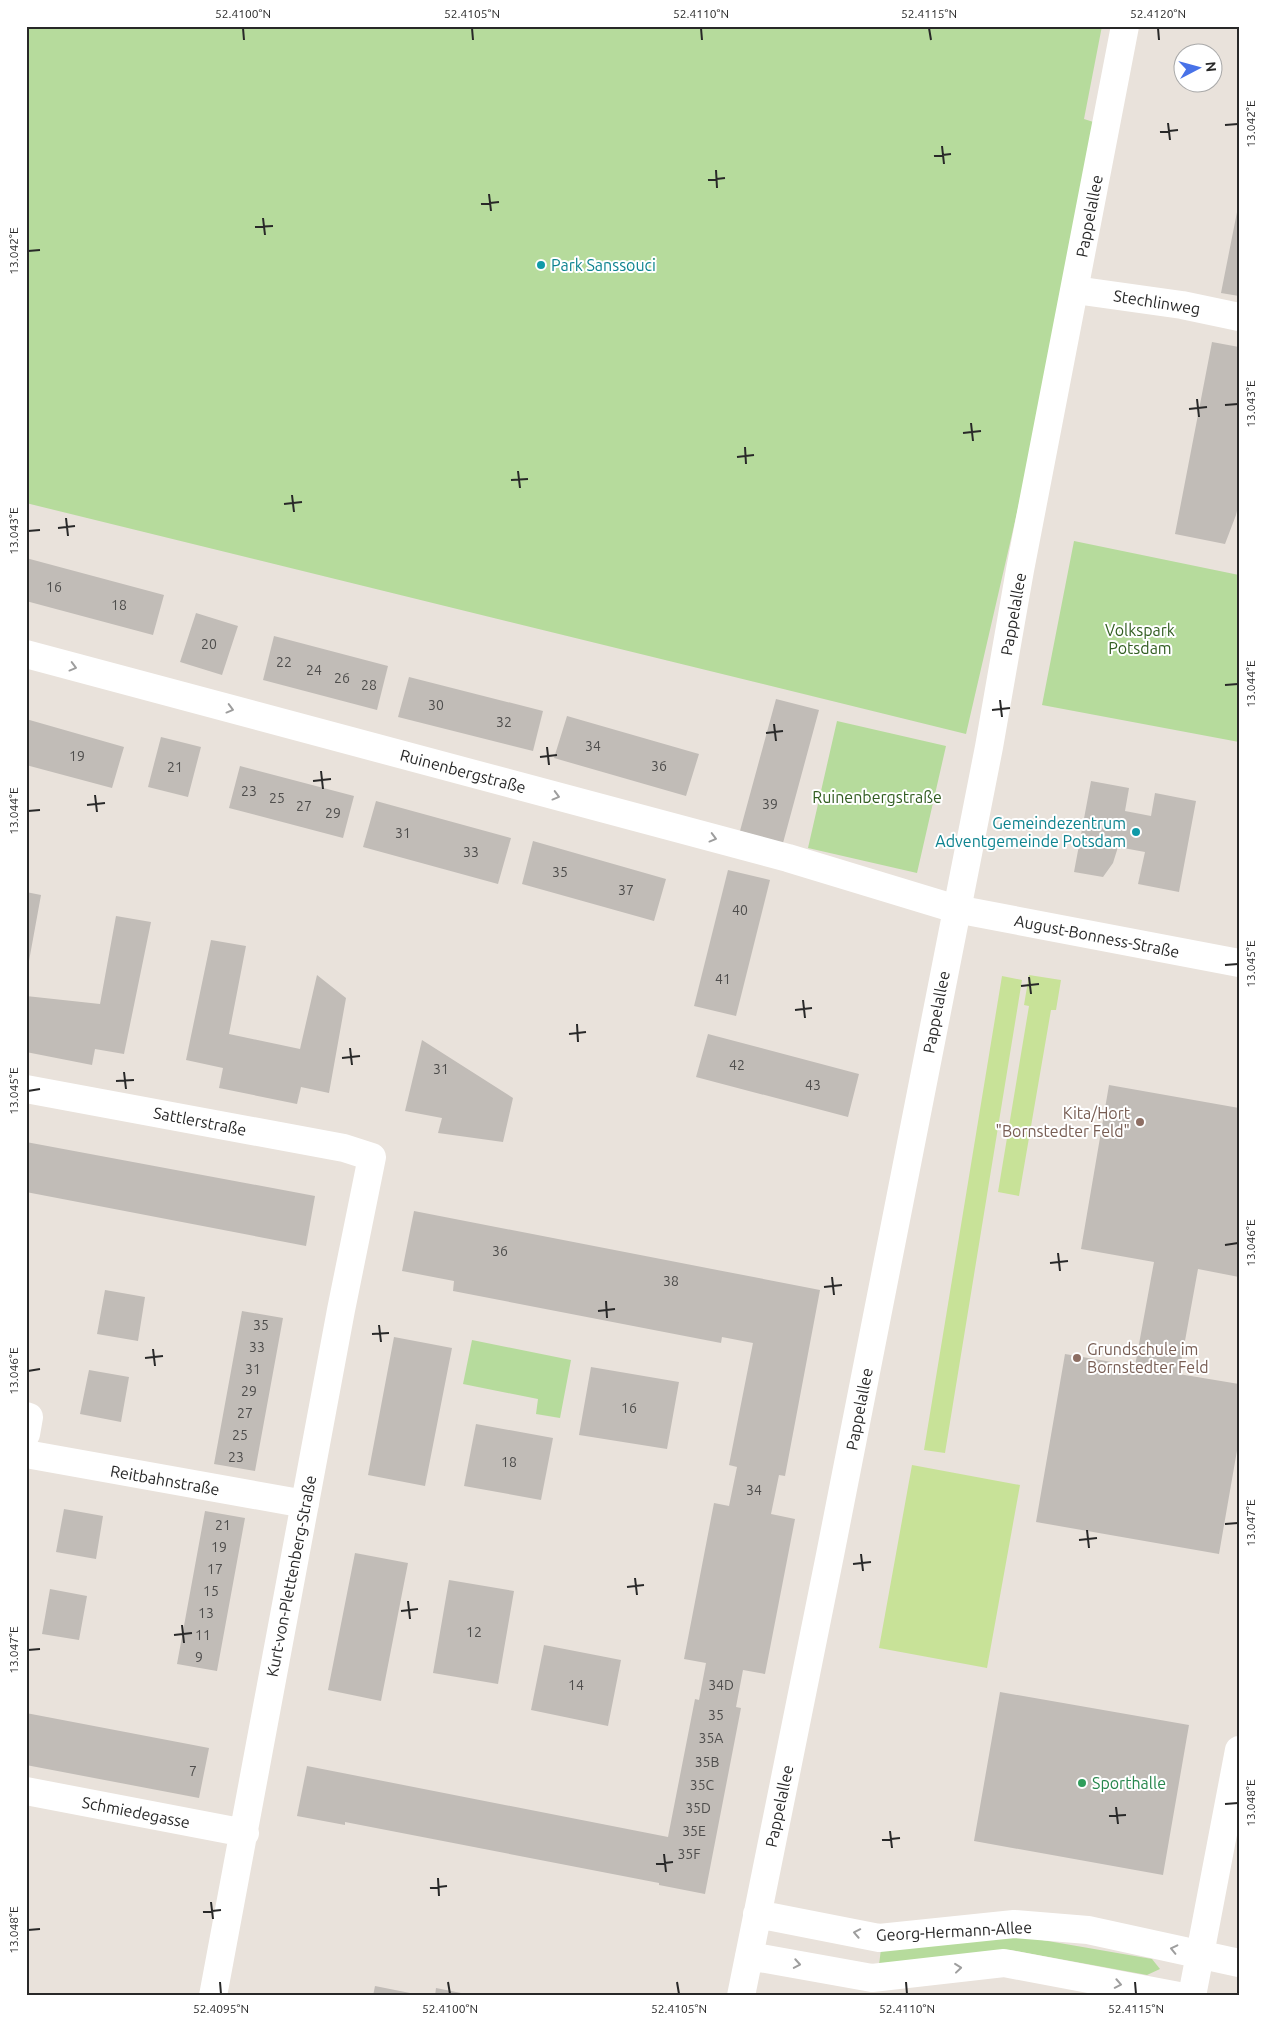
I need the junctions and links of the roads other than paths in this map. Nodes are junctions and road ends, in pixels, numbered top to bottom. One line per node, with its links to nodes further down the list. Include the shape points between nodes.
1 (1124, 26): 2 (street, Pappelallee)
2 (1075, 290): 3 (street, Stechlinweg); 5 (street, Pappelallee)
3 (1239, 316)
4 (26, 654): 5 (street, Ruinenbergstraße, one-way to 5, via 788,858)
5 (956, 910): 6 (street, August-Bonness-Straße); 16 (street, Pappelallee)
6 (1239, 963)
7 (26, 1089): 8 (street, Sattlerstraße, via 335,1146)
8 (372, 1157): 12 (street, Kurt-von-Plettenberg-Straße)
9 (26, 1416): 10 (street, via 29,1417)
10 (26, 1434)
11 (26, 1454): 12 (street, Reitbahnstraße)
12 (305, 1504): 15 (street, Kurt-von-Plettenberg-Straße)
13 (1239, 1750): 17 (street)
14 (26, 1791): 15 (street, Schmiedegasse)
15 (245, 1833): 20 (street, Kurt-von-Plettenberg-Straße)
16 (757, 1914): 17 (street, Georg-Hermann-Allee, one-way to 16, via 1088,1930 1014,1924 879,1938); 18 (street, Pappelallee)
17 (1200, 1955): 19 (street, Georg-Hermann-Allee); 23 (street)
18 (749, 1956): 21 (street, Pappelallee); 22 (street, one-way to 22, via 872,1978 1004,1963)
19 (1239, 1963)
20 (213, 1996)
21 (741, 1996)
22 (1179, 1996)
23 (1192, 1996)

